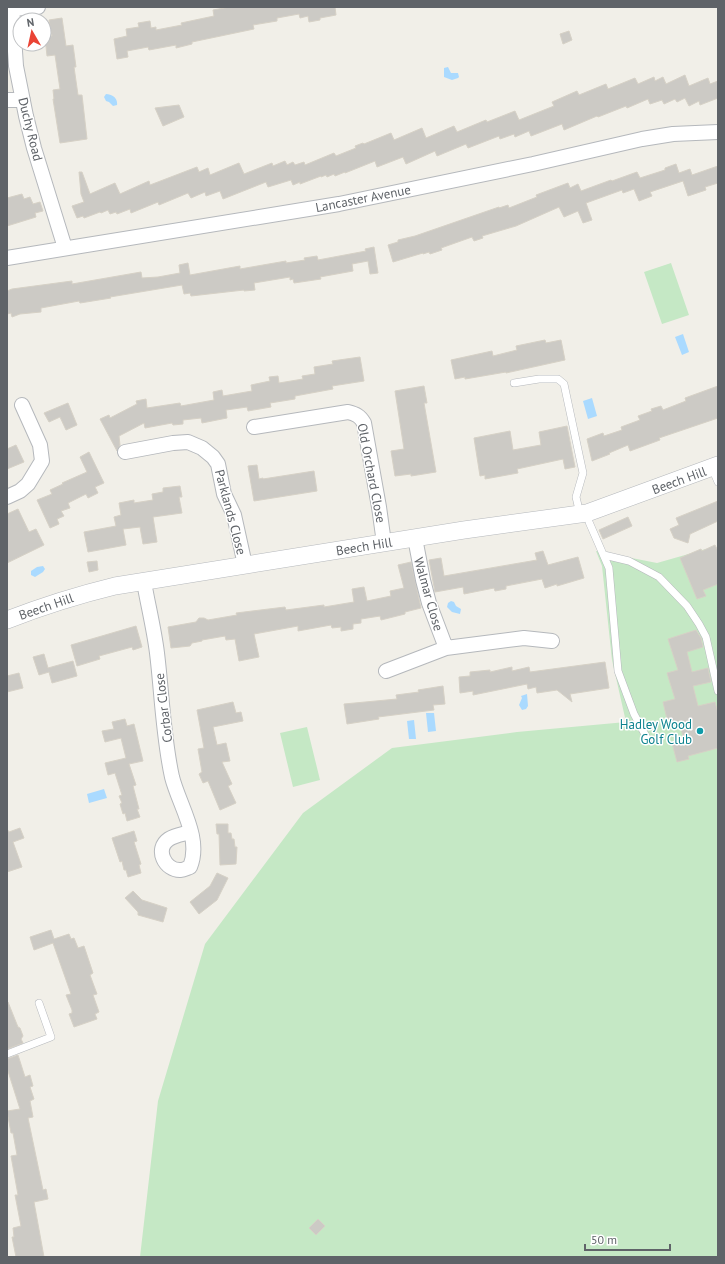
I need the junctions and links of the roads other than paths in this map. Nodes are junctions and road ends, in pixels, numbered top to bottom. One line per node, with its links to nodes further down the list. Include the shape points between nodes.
1 (38, 7): 2 (street)
2 (12, 8): 4 (street, Duchy Road, via 16,66)
3 (7, 100): 4 (street)
4 (23, 100): 6 (street, Duchy Road, via 34,148)
5 (718, 132): 6 (street, Lancaster Avenue, via 673,134 642,139 339,204)
6 (65, 248): 7 (street, Lancaster Avenue)
7 (7, 258)
8 (514, 383): 14 (lane, via 558,379 564,384 583,473 576,497)
9 (22, 405): 13 (street, via 40,445 42,461 28,484)
10 (254, 427): 16 (street, Old Orchard Close, via 348,412 361,417)
11 (125, 452): 18 (street, Parklands Close, via 188,442 202,448 213,457 218,464 224,494 234,515)
12 (716, 472): 14 (street, Beech Hill)
13 (7, 497)
14 (584, 514): 15 (street, Beech Hill); 17 (lane)
15 (415, 538): 16 (street, Beech Hill); 22 (street, Walmar Close, via 429,603)
16 (384, 543): 18 (street, Beech Hill)
17 (604, 555): 24 (lane, via 629,561 659,577 687,606 706,637); 25 (lane, via 609,568 618,671 634,714)
18 (245, 565): 19 (street, Beech Hill)
19 (144, 582): 20 (street, Beech Hill, via 83,594); 26 (street, Corbar Close, via 157,652 172,778)
20 (7, 620)
21 (552, 641): 22 (street, Walmar Close, via 524,638)
22 (446, 648): 23 (street, Walmar Close)
23 (386, 671)
24 (718, 691)
25 (648, 740)
26 (190, 832)
27 (39, 1003): 28 (lane, via 51,1037)
28 (7, 1054)

